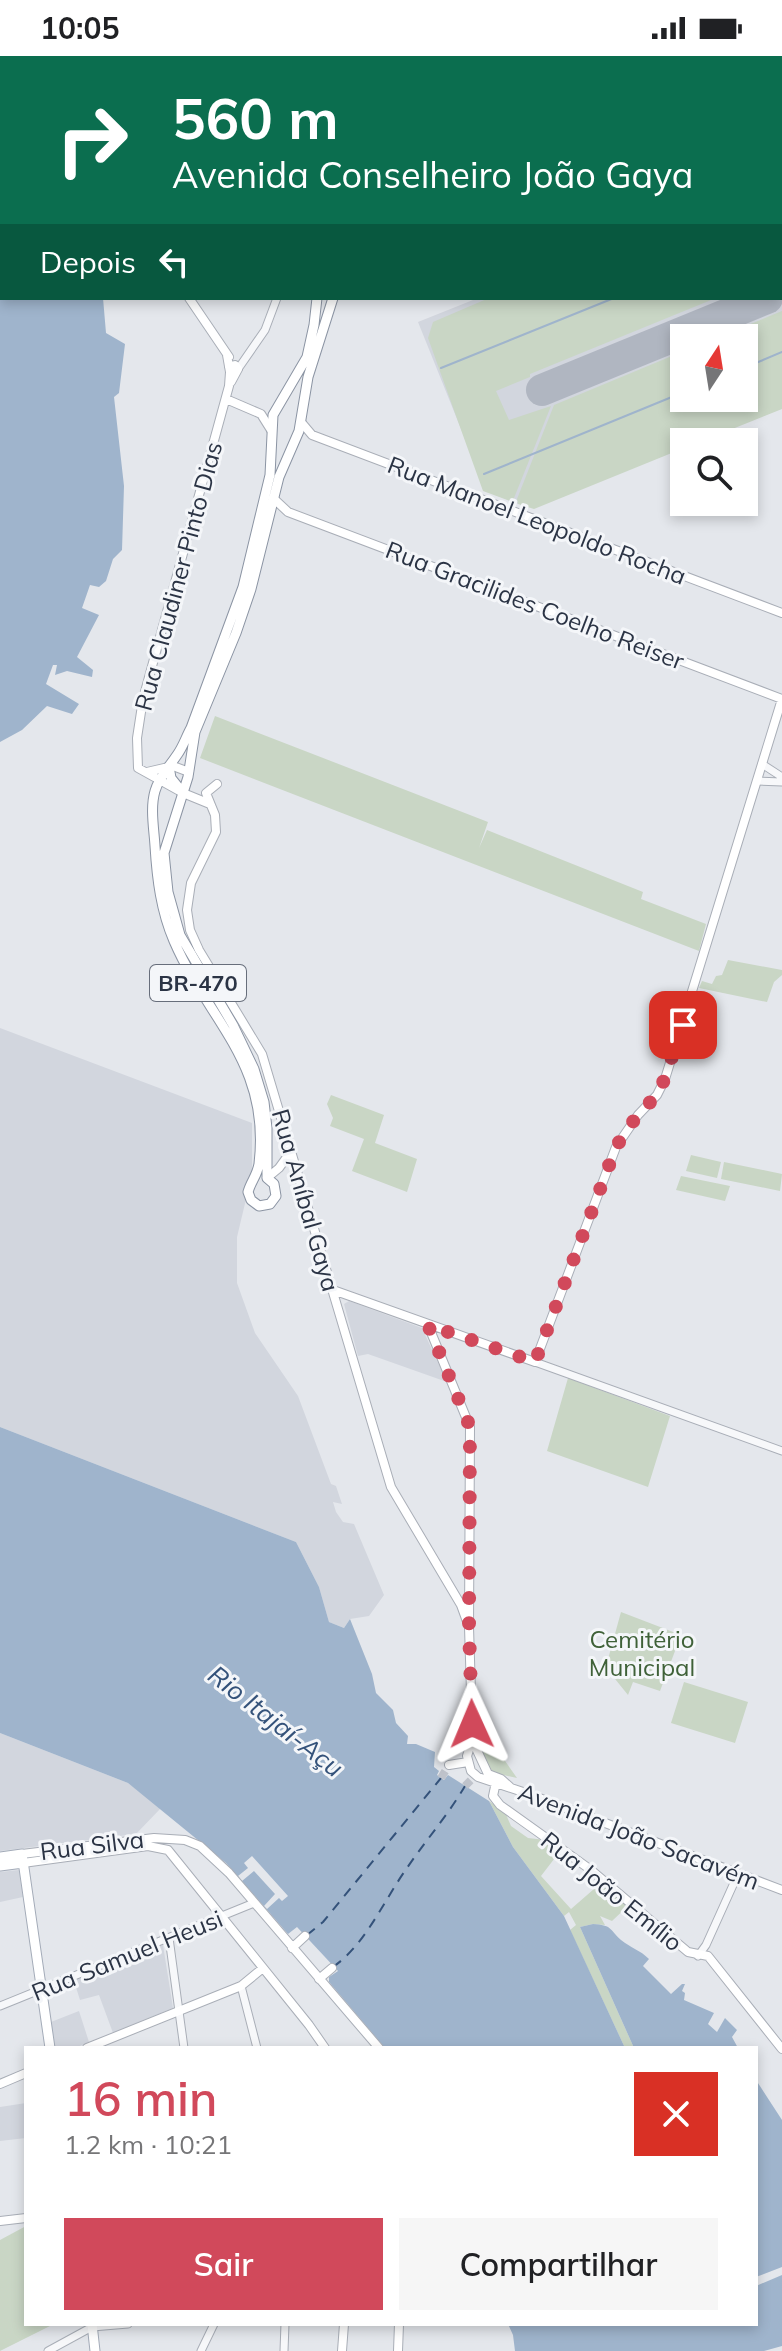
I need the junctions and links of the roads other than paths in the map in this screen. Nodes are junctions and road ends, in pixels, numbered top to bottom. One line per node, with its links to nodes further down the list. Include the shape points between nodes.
1 (190, 300): 5 (main road, Rua Claudiner Pinto Dias)
2 (276, 300): 5 (street, via 265,330)
3 (317, 300): 7 (main road, BR-470, via 310,347)
4 (332, 300): 9 (main road, BR-470)
5 (234, 368): 6 (main road, Rua Claudiner Pinto Dias)
6 (226, 399): 8 (main road); 19 (main road, Rua Claudiner Pinto Dias, via 141,706 138,768)
7 (279, 403): 8 (main road, via 269,411); 9 (main road, via 291,398); 10 (main road, BR-470)
8 (256, 411): 10 (main road)
9 (301, 417): 11 (main road, BR-470); 15 (main road, Rua Manoel Leopoldo Rocha, via 312,435)
10 (271, 432): 11 (main road, via 282,446); 12 (main road, BR-470)
11 (293, 444): 12 (main road, BR-470)
12 (270, 494): 13 (main road, Rua Gracilides Coelho Reiser); 14 (main road, BR-470); 18 (main road, BR-470, via 191,728)
13 (288, 512): 14 (main road); 16 (main road, Rua Gracilides Coelho Reiser)
14 (268, 519): 20 (main road, BR-470, via 236,633 195,732)
15 (781, 612)
16 (782, 699): 17 (main road)
17 (762, 764): 21 (street); 23 (main road)
18 (169, 766): 19 (main road); 20 (main road); 22 (main road, BR-470); 25 (main road)
19 (147, 772): 22 (main road)
20 (189, 772): 25 (main road, BR-470)
21 (782, 779): 23 (street)
22 (159, 780): 25 (main road); 29 (main road, BR-470, via 154,824 164,914 251,1082 259,1130)
23 (757, 781): 32 (main road, via 665,1079 616,1147)
24 (217, 784): 26 (main road, via 206,793)
25 (183, 793): 26 (main road); 28 (main road, BR-470, via 164,853 171,910 186,948 254,1069 264,1102)
26 (210, 804): 27 (main road, Rua Aníbal Gaya, via 216,832 191,883 188,922 199,950 259,1046)
27 (292, 1150): 28 (main road); 30 (main road, Rua Aníbal Gaya)
28 (267, 1178): 29 (main road); 29 (main road, via 276,1196 263,1206 248,1195)
29 (255, 1180)
30 (333, 1290): 31 (main road); 35 (main road, Rua Aníbal Gaya, via 391,1487)
31 (428, 1325): 32 (main road); 34 (main road, via 470,1427)
32 (535, 1362): 33 (street)
33 (782, 1451)
34 (471, 1588): 35 (main road); 36 (main road)
35 (452, 1589): 36 (main road, Rua Aníbal Gaya)
36 (469, 1627): 37 (main road)
37 (473, 1737): 38 (main road); 41 (main road, via 484,1770)
38 (468, 1762): 39 (main road); 40 (main road, Avenida João Sacavém, via 474,1777)
39 (449, 1765)
40 (496, 1782): 41 (main road, Avenida João Sacavém); 54 (main road, Rua João Emílio, via 493,1796 500,1805 591,1870 688,1952)
41 (510, 1787): 47 (main road, Avenida João Sacavém)
42 (185, 1840): 44 (main road); 45 (main road, Rua Silva, via 148,1838); 49 (main road, via 208,1852)
43 (0, 1857): 45 (main road, Rua Silva)
44 (175, 1857): 45 (main road, Rua Silva, via 148,1846); 50 (main road)
45 (23, 1858): 46 (main road, Rua Silva); 59 (main road)
46 (0, 1866)
47 (738, 1874): 48 (main road, Avenida João Sacavém); 54 (street)
48 (781, 1888)
49 (254, 1903): 50 (street, Rua Samuel Heusi); 53 (main road)
50 (222, 1917): 52 (street, Rua Samuel Heusi); 55 (main road)
51 (305, 1936): 53 (main road)
52 (169, 1938): 59 (street, Rua Samuel Heusi); 61 (street)
53 (292, 1948): 57 (main road)
54 (703, 1956): 68 (main road, Rua João Emílio)
55 (263, 1968): 58 (main road); 66 (main road)
56 (332, 1968): 57 (main road)
57 (319, 1979): 67 (main road)
58 (241, 1986): 61 (main road); 65 (street)
59 (42, 1989): 60 (street, Rua Samuel Heusi); 62 (main road)
60 (0, 2006)
61 (178, 2012): 63 (main road); 64 (street)
62 (50, 2046)
63 (92, 2046)
64 (184, 2046)
65 (256, 2046)
66 (323, 2046)
67 (377, 2046)
68 (782, 2049)
69 (24, 2074): 70 (main road)
70 (0, 2084)
71 (24, 2218): 72 (main road)
72 (0, 2221)
73 (92, 2326): 78 (street); 79 (main road)
74 (213, 2326): 80 (street)
75 (285, 2326): 81 (street)
76 (344, 2326): 82 (main road)
77 (399, 2326): 83 (main road)
78 (48, 2351)
79 (95, 2351)
80 (201, 2351)
81 (284, 2351)
82 (342, 2351)
83 (398, 2351)

